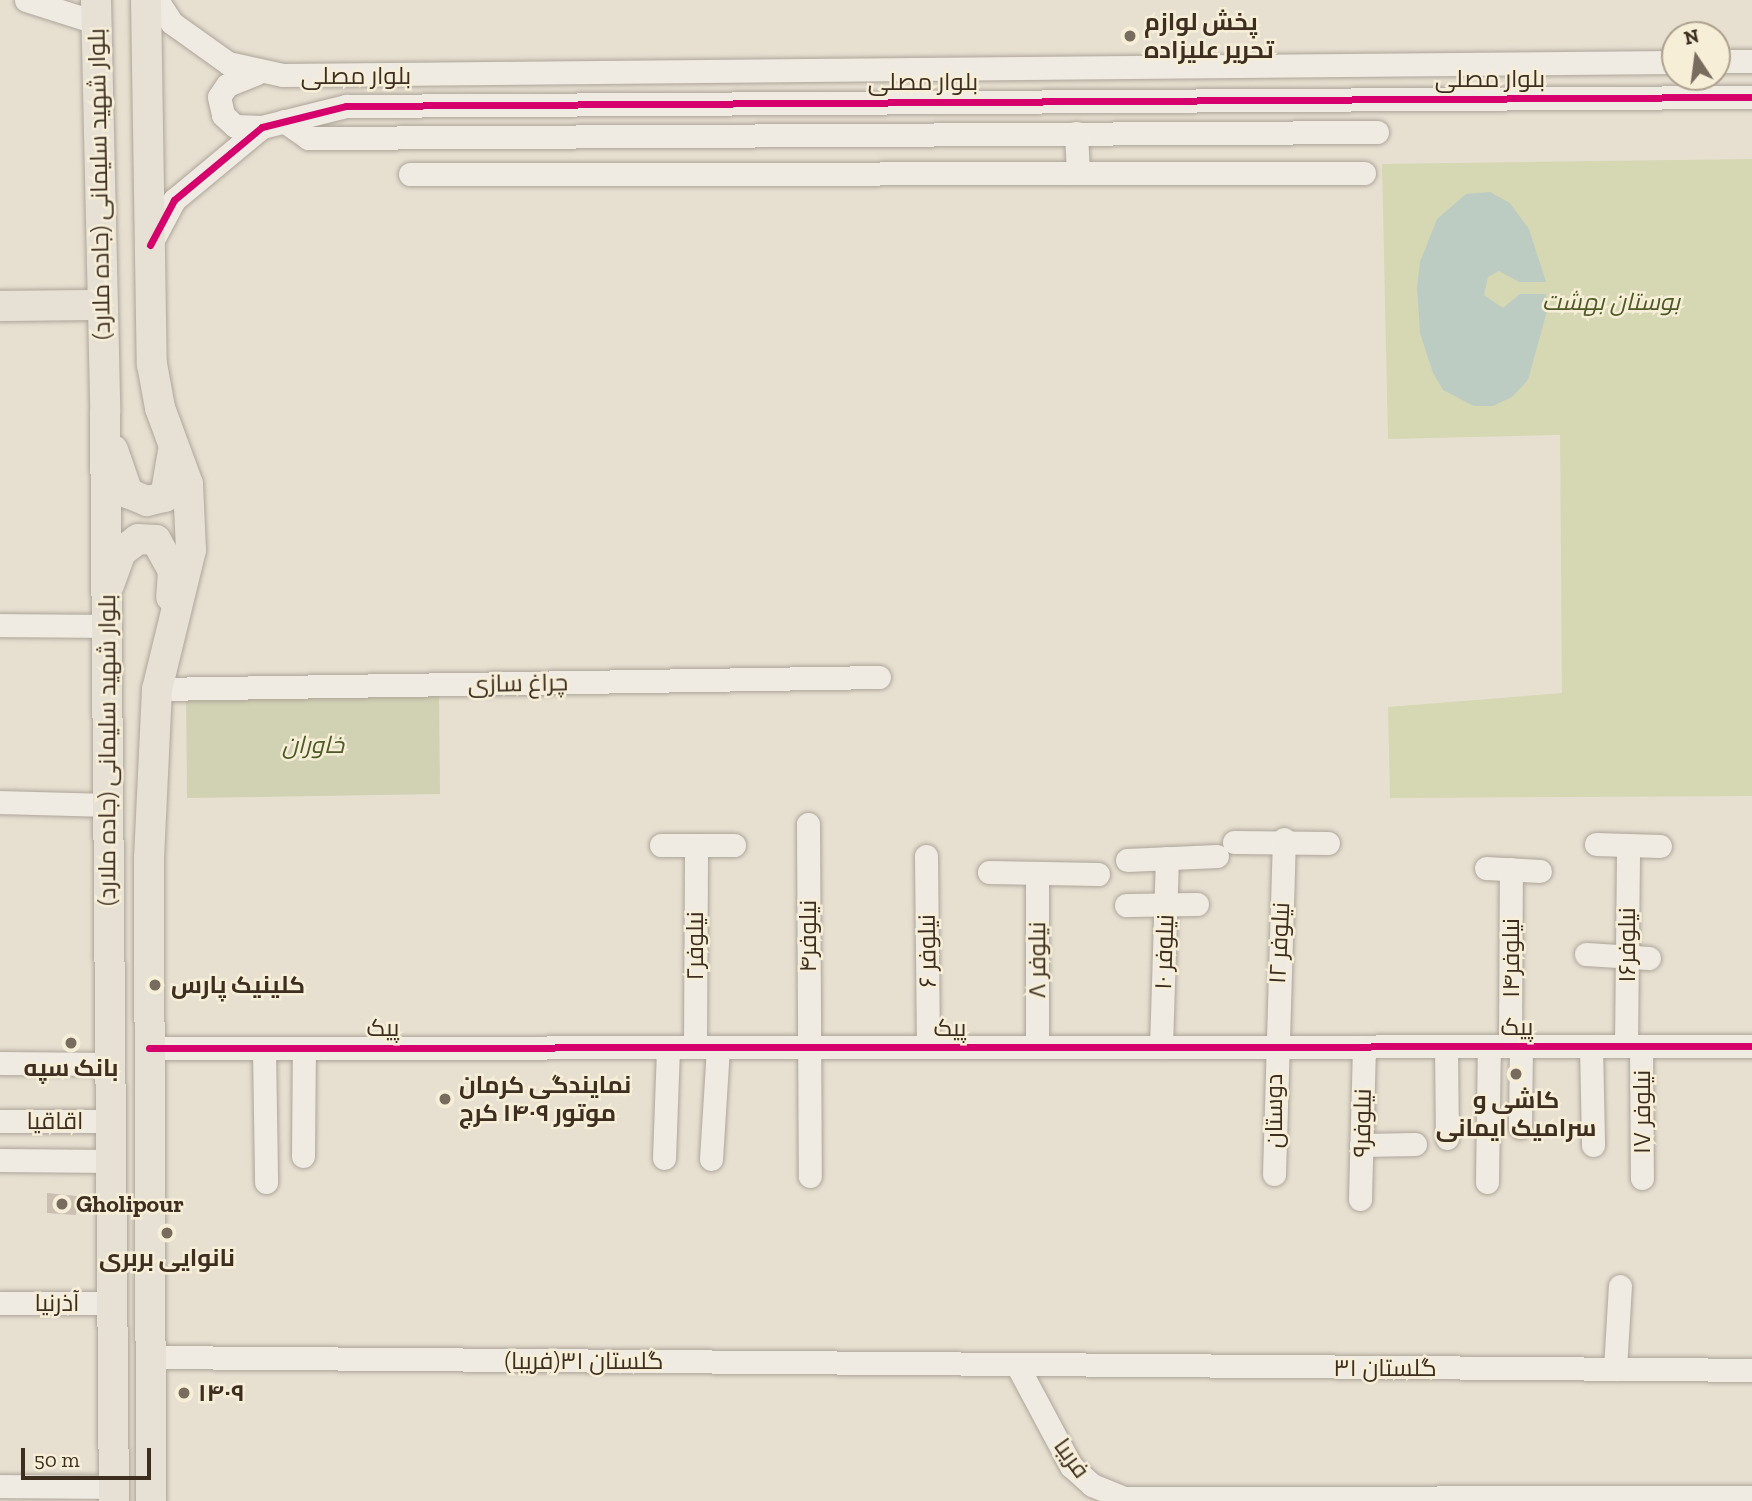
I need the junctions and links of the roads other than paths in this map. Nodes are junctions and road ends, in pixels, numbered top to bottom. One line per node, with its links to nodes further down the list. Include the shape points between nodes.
1 (26, 0): 4 (street)
2 (146, 0): 22 (main road, بلوار شهید سلیمانی (جاده ملارد))
3 (157, 0): 8 (street, بلوار مصلی, via 172,23 197,45)
4 (96, 11): 23 (main road, بلوار شهید سلیمانی (جاده ملارد))
5 (1661, 61): 8 (street, بلوار مصلی)
6 (1731, 61): 7 (street)
7 (1752, 61)
8 (257, 73): 13 (street, via 227,85 219,97 223,115 235,126)
9 (1661, 88): 12 (street, بلوار مصلی)
10 (1730, 91): 11 (street, بلوار مصلی)
11 (1752, 97)
12 (450, 104): 13 (street, بلوار مصلی, via 346,106); 17 (street)
13 (273, 124): 17 (street, via 308,138); 22 (street, بلوار مصلی, via 174,200)
14 (1377, 132): 16 (street)
15 (1006, 133): 16 (street); 17 (street); 18 (street)
16 (1076, 133): 19 (street)
17 (467, 135)
18 (1007, 173): 19 (street); 21 (street)
19 (1078, 173): 20 (street)
20 (1364, 173)
21 (410, 174)
22 (150, 245): 26 (main road, بلوار شهید سلیمانی (جاده ملارد), via 152,364)
23 (100, 305): 24 (main road); 25 (main road, بلوار شهید سلیمانی (جاده ملارد))
24 (0, 306)
25 (106, 412): 26 (main road, via 118,471 128,493 147,501 165,497); 27 (main road, بلوار شهید سلیمانی (جاده ملارد))
26 (173, 442): 30 (main road, بلوار شهید سلیمانی (جاده ملارد), via 188,484 191,550)
27 (107, 593): 29 (main road, بلوار شهید سلیمانی (جاده ملارد)); 30 (main road, via 121,552 138,539 156,540 173,571)
28 (0, 625): 29 (street)
29 (106, 625): 34 (main road, بلوار شهید سلیمانی (جاده ملارد))
30 (167, 639): 32 (main road, بلوار شهید سلیمانی (جاده ملارد))
31 (879, 677): 32 (street, چراغ سازی)
32 (157, 689): 72 (main road, بلوار شهید سلیمانی (جاده ملارد), via 147,918)
33 (0, 802): 34 (street)
34 (107, 805): 76 (main road, بلوار شهید سلیمانی (جاده ملارد))
35 (808, 824): 67 (street, نیلوفر۴)
36 (1284, 839): 37 (street); 45 (street); 71 (street, نیلوفر ۱۲)
37 (1328, 843)
38 (1596, 844): 42 (street)
39 (661, 845): 40 (street)
40 (696, 845): 41 (street); 65 (street, نیلوفر۲)
41 (734, 845)
42 (1628, 845): 43 (street); 57 (street, نیلوفر۱۶)
43 (1660, 846)
44 (926, 856): 68 (street, نیلوفر ۶)
45 (1167, 858): 46 (street); 53 (street, نیلوفر ۱۰)
46 (1127, 860)
47 (1486, 868): 48 (street)
48 (1511, 869): 49 (street); 60 (street, نیلوفر۱۴)
49 (1540, 871)
50 (989, 872): 51 (street)
51 (1037, 873): 52 (street); 69 (street, نیلوفر ۸)
52 (1098, 874)
53 (1165, 904): 54 (street); 55 (street); 70 (street, نیلوفر ۱۰)
54 (1197, 904)
55 (1126, 905)
56 (1586, 954): 57 (street)
57 (1638, 957): 62 (street, نیلوفر۱۶)
58 (1364, 1046): 59 (street, پیک); 71 (street, پیک); 82 (street, نیلوفر۹)
59 (1446, 1046): 60 (street, پیک); 80 (street)
60 (1507, 1046): 61 (street, پیک); 79 (street); 93 (street)
61 (1591, 1046): 62 (street, پیک); 83 (street)
62 (1634, 1046): 63 (street, پیک); 91 (street, نیلوفر ۱۷)
63 (1752, 1046)
64 (668, 1047): 65 (street, پیک); 74 (street, پیک); 85 (street)
65 (695, 1047): 66 (street, پیک)
66 (718, 1047): 67 (street, پیک); 86 (street)
67 (807, 1047): 68 (street, پیک); 90 (street, نیلوفر۴)
68 (928, 1047): 69 (street, پیک)
69 (1037, 1047): 70 (street, پیک)
70 (1160, 1047): 71 (street, پیک)
71 (1274, 1047): 89 (street, دوستان)
72 (149, 1048): 73 (street, پیک); 98 (main road, بلوار شهید سلیمانی (جاده ملارد))
73 (264, 1048): 74 (street, پیک); 92 (street)
74 (304, 1048): 84 (street)
75 (0, 1063): 76 (street)
76 (110, 1064): 78 (main road, بلوار شهید سلیمانی (جاده ملارد))
77 (0, 1121): 78 (street, اقاقیا)
78 (111, 1121): 88 (main road, بلوار شهید سلیمانی (جاده ملارد))
79 (1520, 1127)
80 (1447, 1138)
81 (1415, 1144): 82 (street)
82 (1361, 1145): 94 (street, نیلوفر۹)
83 (1593, 1145)
84 (303, 1156)
85 (664, 1158)
86 (711, 1159)
87 (0, 1160): 88 (street)
88 (111, 1161): 97 (main road, بلوار شهید سلیمانی (جاده ملارد))
89 (1274, 1174)
90 (810, 1177)
91 (1642, 1178)
92 (266, 1182)
93 (1487, 1182)
94 (1360, 1199)
95 (1620, 1286): 100 (street)
96 (0, 1303): 97 (street, آذرنیا)
97 (113, 1303): 103 (main road, بلوار شهید سلیمانی (جاده ملارد))
98 (150, 1357): 99 (street, گلستان ۳۱(فریبا)); 105 (main road, بلوار شهید سلیمانی (جاده ملارد))
99 (1017, 1365): 100 (street, گلستان ۳۱); 104 (street, فریبا, via 1071,1466 1092,1485 1124,1498)
100 (1615, 1369): 101 (street, گلستان ۳۱)
101 (1752, 1370)
102 (0, 1486): 103 (street)
103 (115, 1494)
104 (1752, 1497)
105 (151, 1501)

